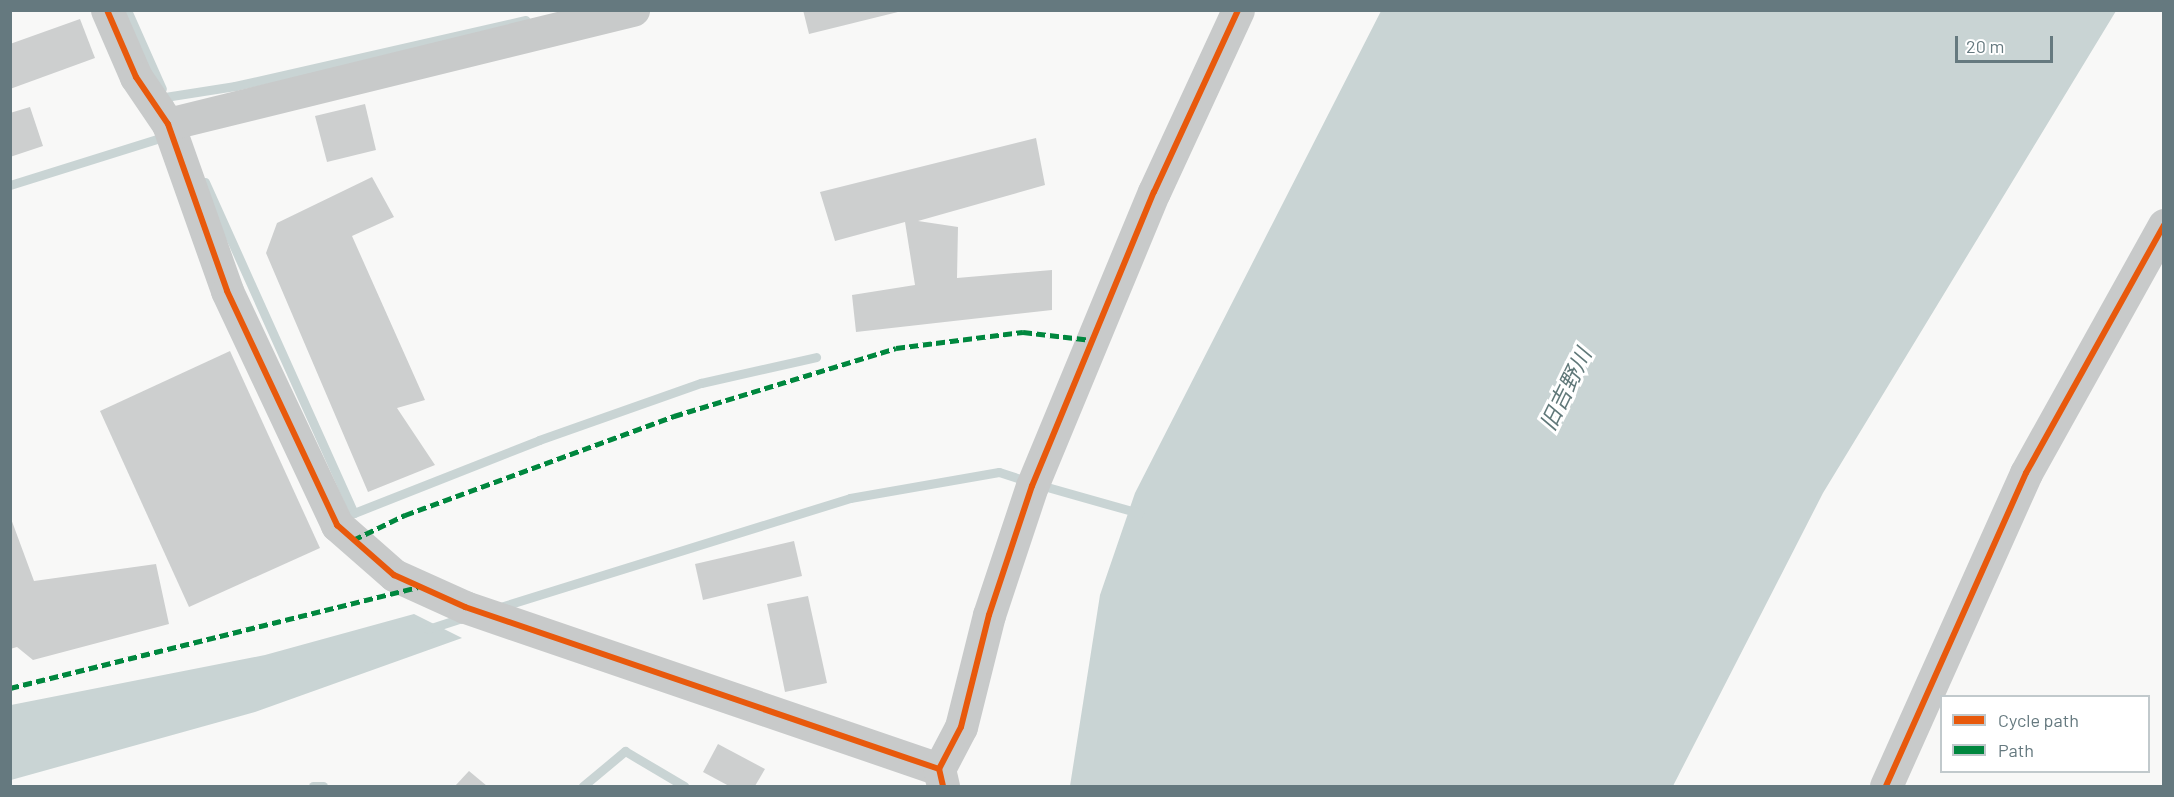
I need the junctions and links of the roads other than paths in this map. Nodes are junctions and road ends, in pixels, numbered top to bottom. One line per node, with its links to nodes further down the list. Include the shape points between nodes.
1 (107, 10): 4 (street, via 136,77)
2 (633, 10): 4 (street)
3 (1238, 10): 6 (street, via 1154,192 1032,486 989,615 961,727)
4 (168, 124): 6 (street, via 227,291 337,525 394,575 465,607)
5 (2163, 225): 7 (street, via 2026,474)
6 (941, 778)
7 (1886, 786)

